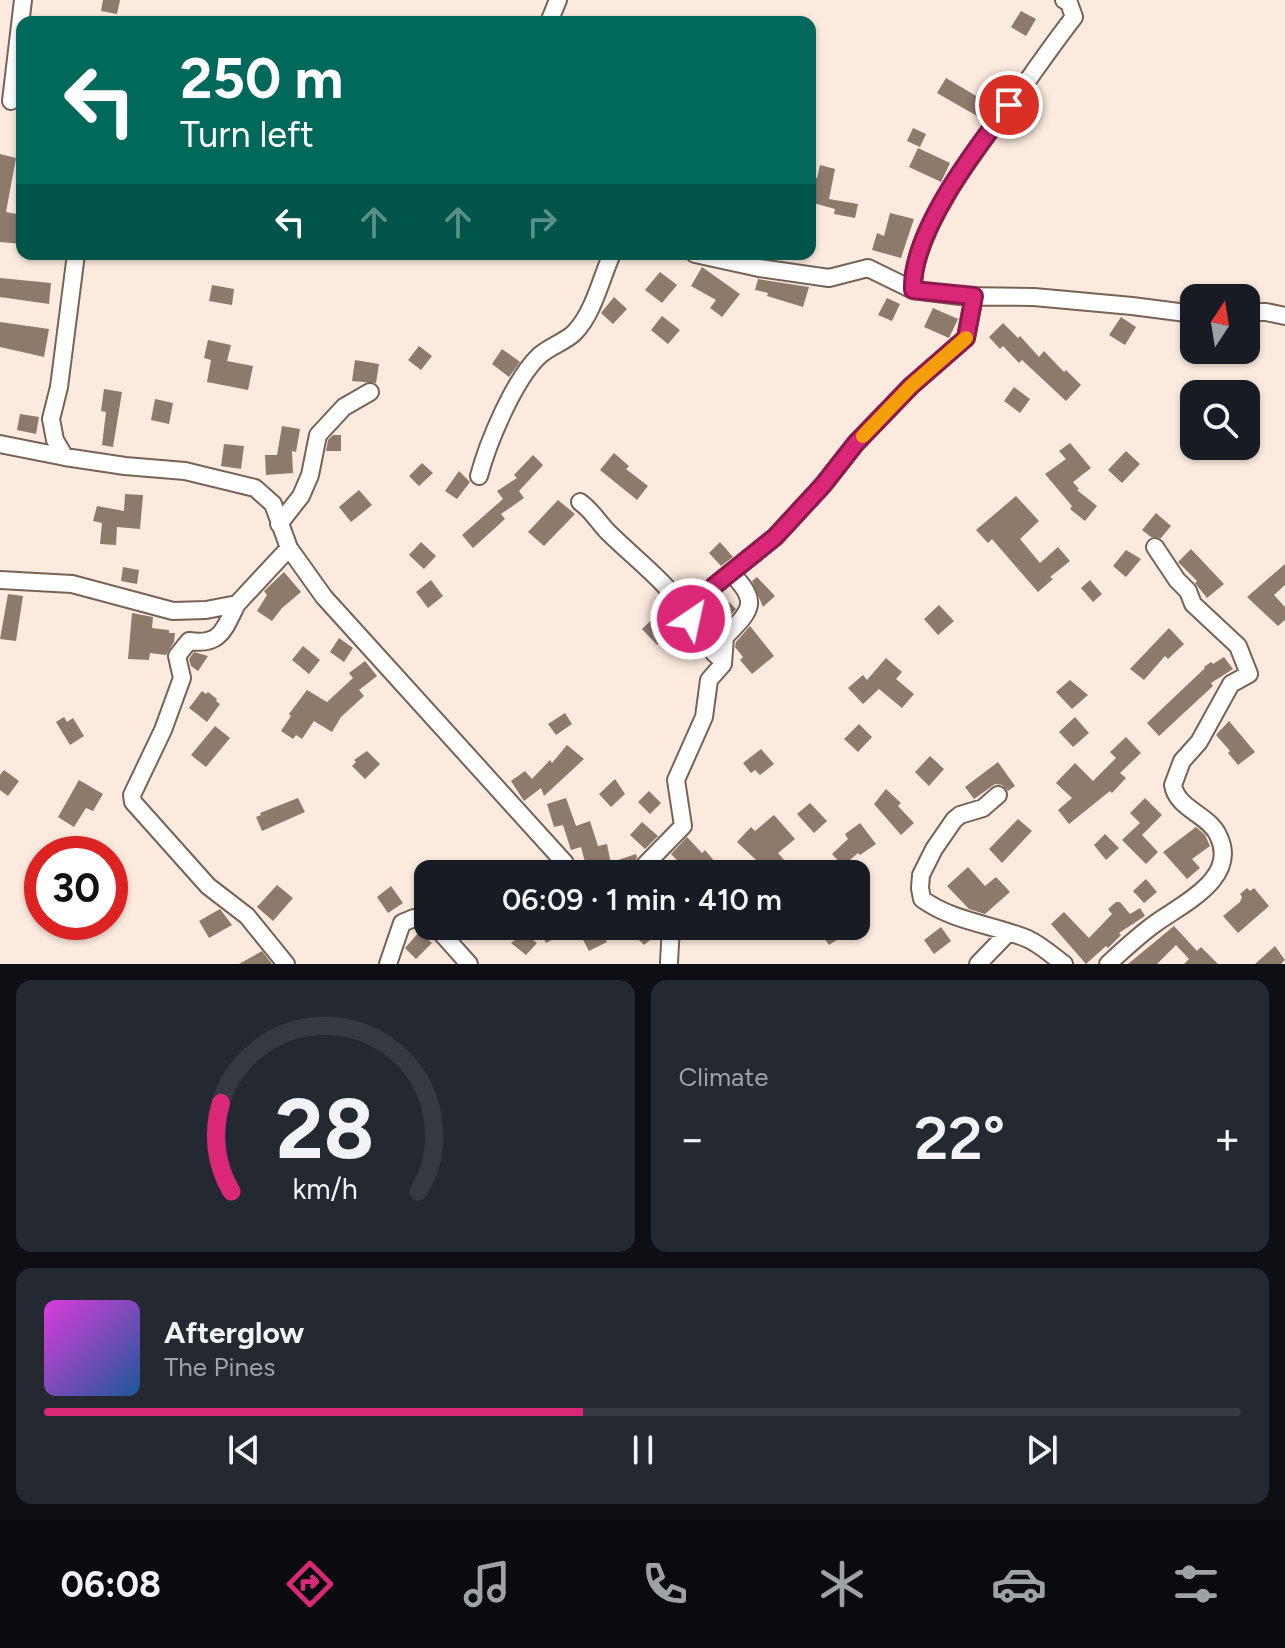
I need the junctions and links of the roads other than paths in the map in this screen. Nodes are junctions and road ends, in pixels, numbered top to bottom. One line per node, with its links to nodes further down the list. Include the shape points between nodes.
1 (1064, 0): 7 (street, via 1074,17 964,168 925,234 912,272)
2 (16, 60): 3 (street)
3 (11, 102)
4 (75, 260): 14 (street, via 51,419)
5 (609, 260): 15 (street, via 575,332 536,359 515,390 487,446)
6 (722, 260): 7 (street, via 829,278 868,268)
7 (913, 290): 8 (street)
8 (974, 296): 10 (street); 20 (street, via 966,338 856,443 775,537)
9 (1260, 312): 11 (street)
10 (1180, 313)
11 (1285, 316)
12 (370, 392): 17 (street, via 344,407 318,435 301,496)
13 (0, 444): 14 (street)
14 (65, 457): 17 (street, via 185,471 255,488 273,504)
15 (479, 476)
16 (580, 502): 23 (street, via 673,591)
17 (279, 524): 19 (street)
18 (1155, 547): 38 (street, via 1193,604 1238,646 1249,674 1231,684 1199,742 1182,761 1173,785 1179,800 1219,836 1221,863 1196,897 1155,923)
19 (289, 548): 22 (street); 26 (street, via 342,617)
20 (731, 573): 23 (street, via 714,586); 24 (street, via 751,605 725,637)
21 (0, 580): 22 (street, via 72,584 173,611)
22 (237, 604): 33 (street, via 218,638 205,644 189,641 177,656 182,678 132,795 208,886 247,916)
23 (691, 619): 24 (street)
24 (723, 661): 27 (street, via 709,680 704,717 676,780 683,826)
25 (998, 795): 29 (street, via 954,820 934,849 920,888 922,899 934,908)
26 (562, 860)
27 (650, 860)
28 (414, 918): 34 (street, via 402,923)
29 (1008, 933): 36 (street); 37 (street, via 1030,940)
30 (448, 940): 35 (street)
31 (670, 940): 32 (street)
32 (669, 962)
33 (286, 964)
34 (388, 964)
35 (469, 964)
36 (978, 964)
37 (1064, 964)
38 (1108, 964)

